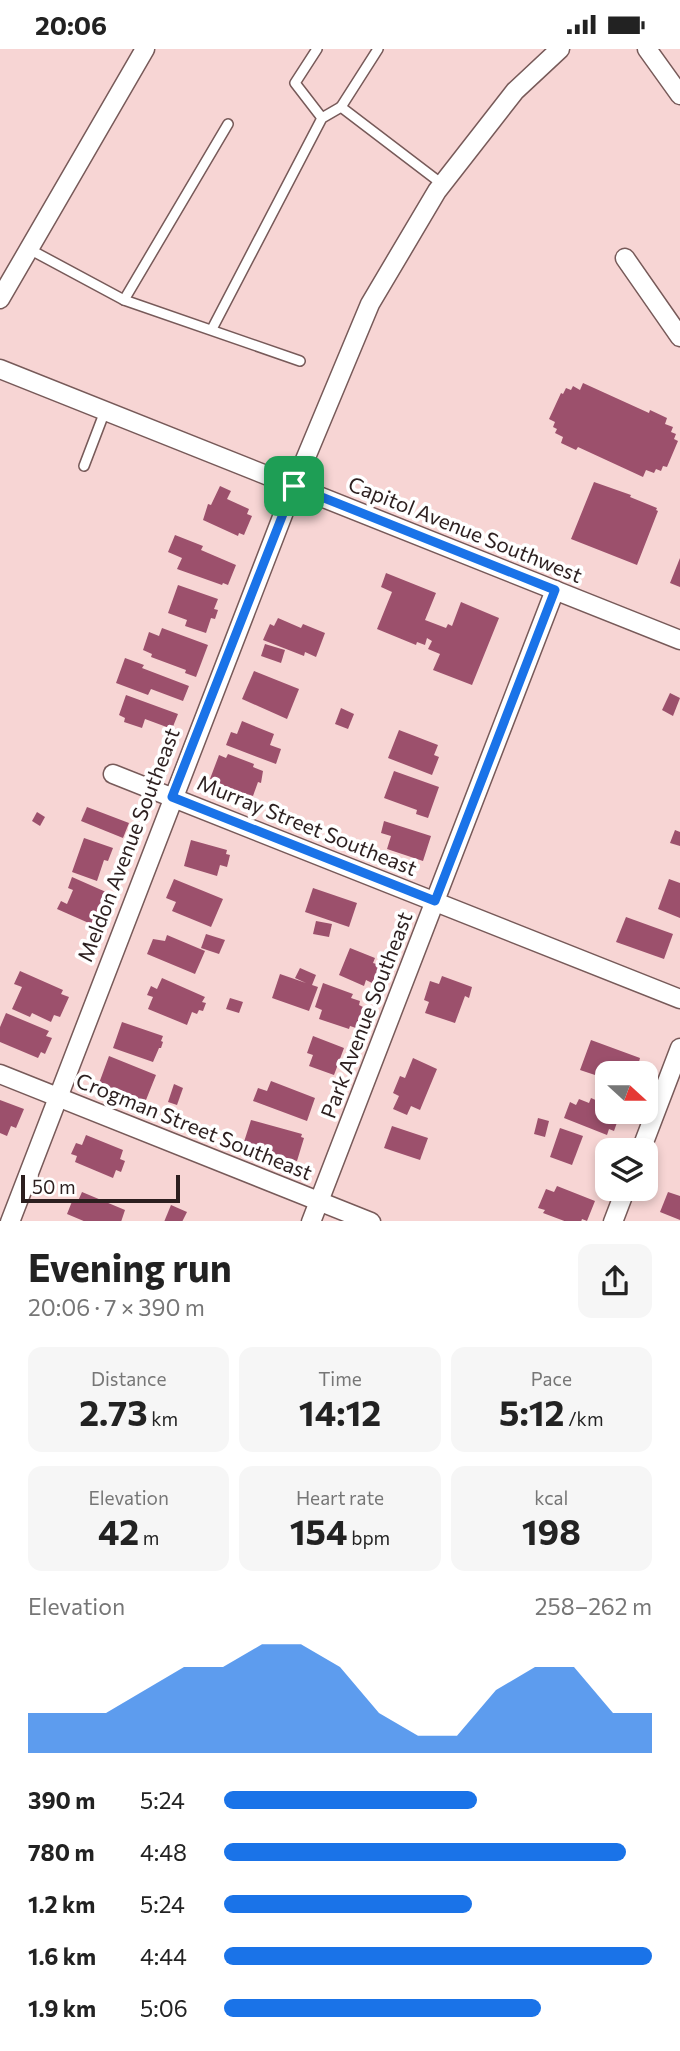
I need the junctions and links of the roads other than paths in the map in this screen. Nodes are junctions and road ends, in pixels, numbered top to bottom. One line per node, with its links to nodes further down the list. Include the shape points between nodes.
1 (317, 49): 8 (lane, via 295,83)
2 (378, 49): 7 (lane)
3 (561, 49): 10 (street, Meldon Avenue Southeast, via 516,91)
4 (647, 49): 6 (street)
5 (139, 51): 11 (street)
6 (680, 95)
7 (341, 107): 8 (lane); 10 (lane)
8 (322, 118): 15 (lane)
9 (228, 124): 14 (lane)
10 (443, 184): 21 (street, Meldon Avenue Southeast, via 369,304)
11 (29, 249): 13 (street); 14 (lane)
12 (625, 258): 16 (street)
13 (0, 299)
14 (124, 300): 15 (lane)
15 (212, 329): 17 (lane)
16 (680, 337)
17 (300, 361)
18 (0, 369): 19 (street, Capitol Avenue Southwest)
19 (105, 411): 20 (lane); 21 (street, Capitol Avenue Southwest)
20 (84, 466)
21 (294, 486): 22 (street, Capitol Avenue Southwest); 25 (street, Meldon Avenue Southeast)
22 (555, 590): 23 (street, Capitol Avenue Southwest); 26 (street, Park Avenue Southeast)
23 (680, 640)
24 (113, 774): 25 (street, Murray Street Southeast)
25 (172, 797): 26 (street, Murray Street Southeast); 30 (street, Meldon Avenue Southeast)
26 (435, 901): 27 (street, Murray Street Southeast); 32 (street, Park Avenue Southeast)
27 (680, 999)
28 (680, 1048): 31 (street)
29 (0, 1074): 30 (street, Crogman Street Southeast)
30 (57, 1097): 32 (street, Crogman Street Southeast); 34 (street, Meldon Avenue Southeast)
31 (646, 1138)
32 (319, 1201): 35 (street, Park Avenue Southeast); 36 (street, Crogman Street Southeast)
33 (621, 1201): 37 (street)
34 (10, 1221)
35 (311, 1221)
36 (371, 1221)
37 (613, 1221)

